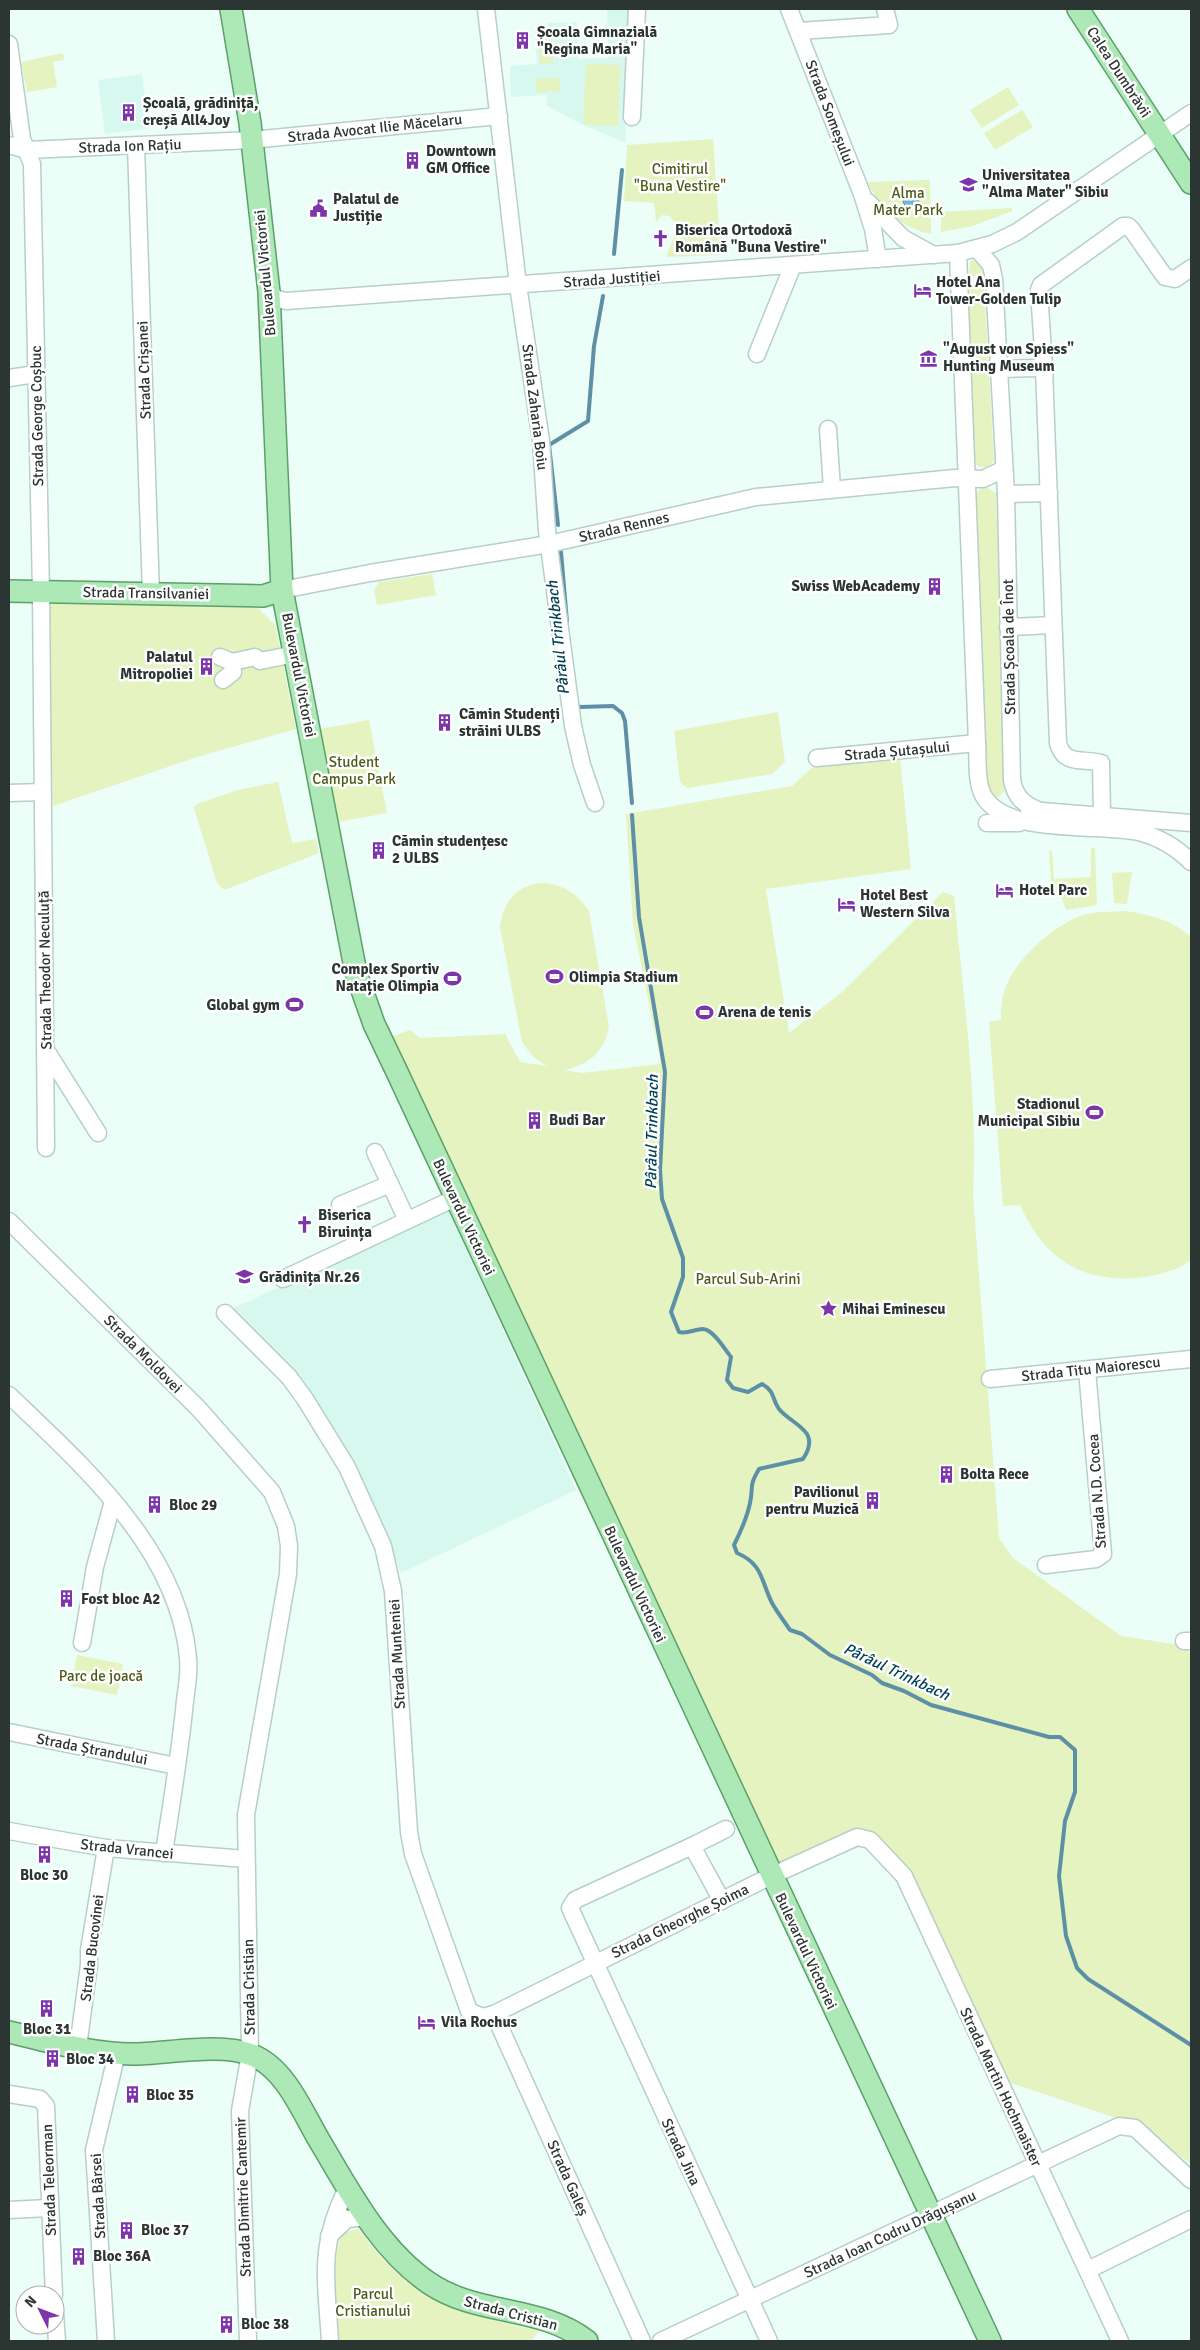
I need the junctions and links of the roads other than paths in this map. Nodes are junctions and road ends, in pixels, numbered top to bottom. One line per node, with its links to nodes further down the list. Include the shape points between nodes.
1 (231, 9): 13 (main road, Bulevardul Victoriei)
2 (486, 9): 10 (street, Strada Zaharia Boiu)
3 (637, 9): 11 (street)
4 (789, 9): 7 (street, Strada Someșului)
5 (1078, 9): 12 (main road, Calea Dumbrăvii)
6 (887, 17): 7 (street)
7 (799, 31): 18 (street, Strada Someșului)
8 (9, 44): 16 (street, Strada George Coșbuc, via 22,139)
9 (1191, 113): 12 (street, Calea Dumbrăvii)
10 (499, 116): 13 (street, Strada Avocat Ilie Măcelaru); 26 (street, Strada Zaharia Boiu)
11 (632, 117)
12 (1160, 135): 17 (main road, Calea Dumbrăvii); 19 (street, Strada Justiției, via 1017,232)
13 (252, 140): 15 (street, Strada Ion Rațiu); 27 (main road, Bulevardul Victoriei)
14 (9, 145): 16 (street, Strada Ion Rațiu)
15 (136, 146): 16 (street, Strada Ion Rațiu); 43 (street, Strada Crișanei)
16 (27, 150): 31 (street, Strada George Coșbuc, via 32,164)
17 (1191, 183)
18 (862, 194): 21 (street, Strada Someșului, via 875,212 903,238); 22 (street, Strada Someșului)
19 (977, 249): 20 (street, Strada Justiției); 30 (street, Strada Școala de Înot, via 993,270)
20 (958, 253): 21 (street, Strada Justiției); 25 (street)
21 (935, 256): 22 (street, Strada Justiției); 25 (street, Strada Someșului, via 954,270)
22 (878, 259): 23 (street, Strada Justiției)
23 (793, 266): 26 (street, Strada Justiției); 28 (street)
24 (1191, 268): 29 (street, via 1175,279 1165,277 1132,230 1123,226 1041,285)
25 (959, 281): 35 (street)
26 (518, 285): 27 (street, Strada Justiției, via 286,301 277,300); 39 (street, Strada Zaharia Boiu, via 541,441)
27 (268, 292): 40 (main road, Bulevardul Victoriei)
28 (757, 354)
29 (1044, 368): 30 (street); 37 (street)
30 (999, 369): 34 (street, Strada Școala de Înot)
31 (36, 374): 32 (street); 42 (street, Strada George Coșbuc)
32 (9, 378)
33 (828, 429): 36 (street)
34 (1004, 469): 35 (street, via 988,477); 38 (street, Strada Școala de Înot)
35 (968, 478): 36 (street, Strada Rennes); 48 (street)
36 (832, 489): 39 (street, Strada Rennes, via 756,497)
37 (1049, 493): 38 (street); 44 (street)
38 (1006, 494): 45 (street, Strada Școala de Înot)
39 (549, 544): 40 (street, Strada Rennes); 52 (street, Strada Zaharia Boiu, via 573,726)
40 (282, 590): 43 (main road, Strada Transilvaniei, via 263,596); 46 (main road, Bulevardul Victoriei)
41 (9, 591): 42 (main road, Strada Transilvaniei)
42 (40, 591): 43 (main road, Strada Transilvaniei); 50 (street, Strada George Coșbuc)
43 (151, 594)
44 (1053, 625): 45 (street); 53 (street, via 1058,743 1067,758 1101,763)
45 (1008, 627): 54 (street, Strada Școala de Înot, via 1013,788 1022,801)
46 (295, 654): 47 (street, via 260,661 256,667); 63 (main road, Bulevardul Victoriei, via 356,973 374,1024)
47 (227, 668)
48 (977, 744): 49 (street, Strada Șutașului); 54 (street, via 980,785 985,797 995,808)
49 (817, 758)
50 (42, 792): 51 (street); 58 (street, Strada Theodor Neculuță)
51 (9, 793)
52 (595, 803)
53 (1102, 815): 54 (street); 56 (street)
54 (1041, 817): 55 (street); 57 (street, via 1142,833 1167,844)
55 (987, 823)
56 (1191, 823)
57 (1191, 862)
58 (46, 1050): 59 (street); 60 (street, Strada Theodor Neculuță)
59 (98, 1133)
60 (46, 1148)
61 (375, 1152): 62 (street)
62 (390, 1184): 64 (street); 65 (street)
63 (455, 1198): 65 (street); 86 (main road, Bulevardul Victoriei)
64 (340, 1205)
65 (407, 1220): 67 (street)
66 (9, 1221): 73 (street, Strada Moldovei, via 199,1409)
67 (283, 1279)
68 (225, 1313): 89 (street, Strada Munteniei, via 289,1377 306,1399 347,1467 383,1546 393,1591 413,1854 464,2004 476,2015)
69 (1191, 1359): 70 (street, Strada Titu Maiorescu)
70 (1088, 1370): 71 (street, Strada Titu Maiorescu); 75 (street, Strada N.D. Cocea, via 1104,1554 1096,1558)
71 (990, 1379)
72 (9, 1395): 74 (street)
73 (272, 1492): 85 (street, Strada Cristian, via 286,1526 289,1558 246,1816)
74 (112, 1501): 76 (street, via 95,1567); 78 (street, via 154,1558 180,1617 188,1660)
75 (1046, 1564)
76 (82, 1643)
77 (9, 1732): 78 (street, Strada Ștrandului)
78 (176, 1766): 84 (street)
79 (726, 1829): 82 (street)
80 (9, 1831): 83 (street, Strada Vrancei)
81 (870, 1840): 86 (street, Strada Gheorghe Șoima, via 857,1837); 95 (street, Strada Martin Hochmaister, via 904,1876)
82 (692, 1846): 87 (street); 88 (street, Strada Jina, via 571,1904)
83 (106, 1848): 84 (street, Strada Vrancei); 91 (street, Strada Bucovinei, via 89,1950)
84 (164, 1853): 85 (street, Strada Vrancei)
85 (246, 1859): 93 (street, Strada Cristian)
86 (771, 1876): 87 (street, Strada Gheorghe Șoima); 100 (main road, Bulevardul Victoriei)
87 (722, 1901): 88 (street, Strada Gheorghe Șoima)
88 (594, 1963): 89 (street, Strada Gheorghe Șoima); 106 (street, Strada Jina)
89 (494, 2014): 111 (street, Strada Galeș)
90 (9, 2032): 91 (main road)
91 (78, 2047): 92 (main road)
92 (117, 2053): 93 (main road, via 233,2050); 107 (street, Strada Bârsei, via 94,2150)
93 (250, 2054): 97 (main road, Strada Cristian, via 268,2063 278,2074); 108 (street, Strada Dimitrie Cantemir, via 240,2111)
94 (9, 2094): 98 (street, Strada Teleorman, via 40,2099 46,2106)
95 (1037, 2164): 96 (street, Strada Ioan Codru Drăgușanu, via 1119,2126 1135,2128); 100 (street, Strada Ioan Codru Drăgușanu); 104 (street, Strada Martin Hochmaister)
96 (1191, 2180)
97 (347, 2188): 101 (main road, Strada Cristian); 103 (street)
98 (49, 2208): 99 (street); 105 (street, Strada Teleorman)
99 (9, 2210)
100 (930, 2215): 106 (street, Strada Ioan Codru Drăgușanu); 114 (main road, Bulevardul Victoriei)
101 (368, 2217): 103 (street, via 347,2219); 110 (main road, Strada Cristian, via 410,2268 450,2295 475,2305 566,2327)
102 (1191, 2219): 104 (street)
103 (328, 2237): 109 (street, via 325,2261)
104 (1088, 2270): 115 (street, Strada Martin Hochmaister)
105 (53, 2285)
106 (749, 2300): 112 (street, Strada Ioan Codru Drăgușanu); 113 (street, Strada Jina)
107 (106, 2341)
108 (248, 2341)
109 (330, 2341)
110 (587, 2341)
111 (642, 2341)
112 (661, 2341)
113 (769, 2341)
114 (990, 2341)
115 (1120, 2341)

